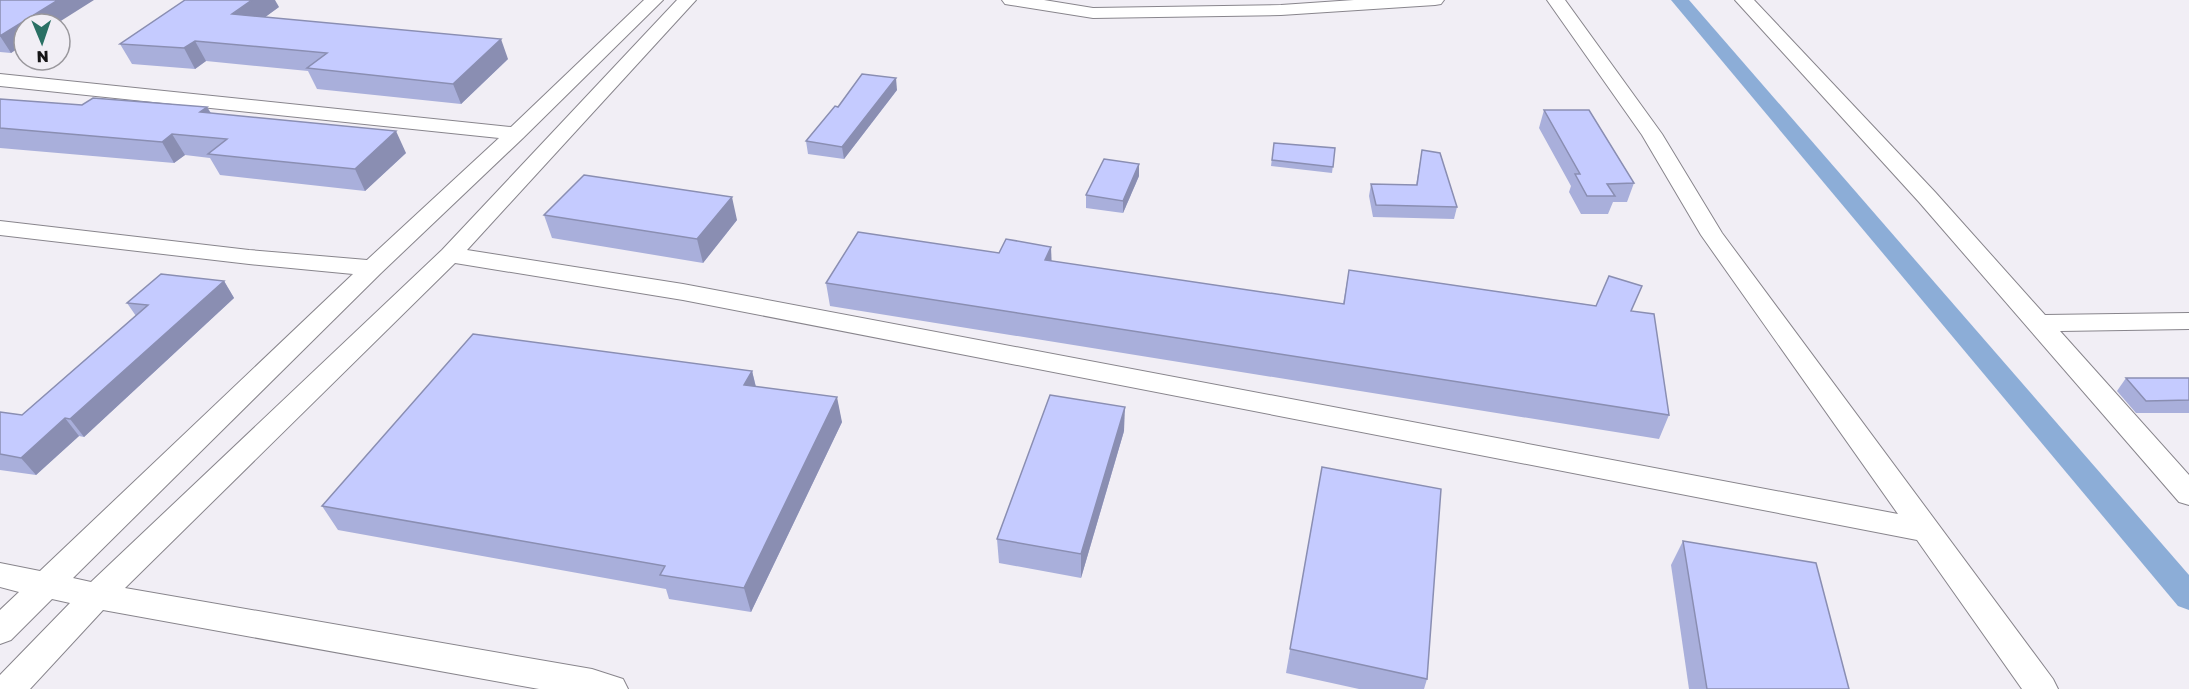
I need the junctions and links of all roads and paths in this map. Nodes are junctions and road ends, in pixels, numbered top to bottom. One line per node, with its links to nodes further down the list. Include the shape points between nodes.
1 (654, 0): 7 (street)
2 (687, 0): 8 (street)
3 (1011, 0): 4 (street, via 1093,13 1281,10)
4 (1435, 0)
5 (1556, 0): 17 (street, via 1652,134 1712,235)
6 (1744, 0): 15 (street)
7 (611, 42): 8 (street); 10 (street)
8 (645, 45): 12 (street)
9 (0, 80): 10 (street)
10 (516, 134): 13 (street)
11 (0, 228): 13 (street)
12 (450, 255): 17 (street, via 682,292); 20 (street)
13 (373, 268): 19 (street)
14 (2189, 321): 15 (street)
15 (2038, 323): 16 (street)
16 (2189, 494)
17 (1928, 531): 24 (street)
18 (0, 575): 19 (street)
19 (46, 586): 20 (street); 21 (street)
20 (97, 596): 22 (street); 23 (street)
21 (0, 630)
22 (8, 689)
23 (611, 689)
24 (2041, 689)

